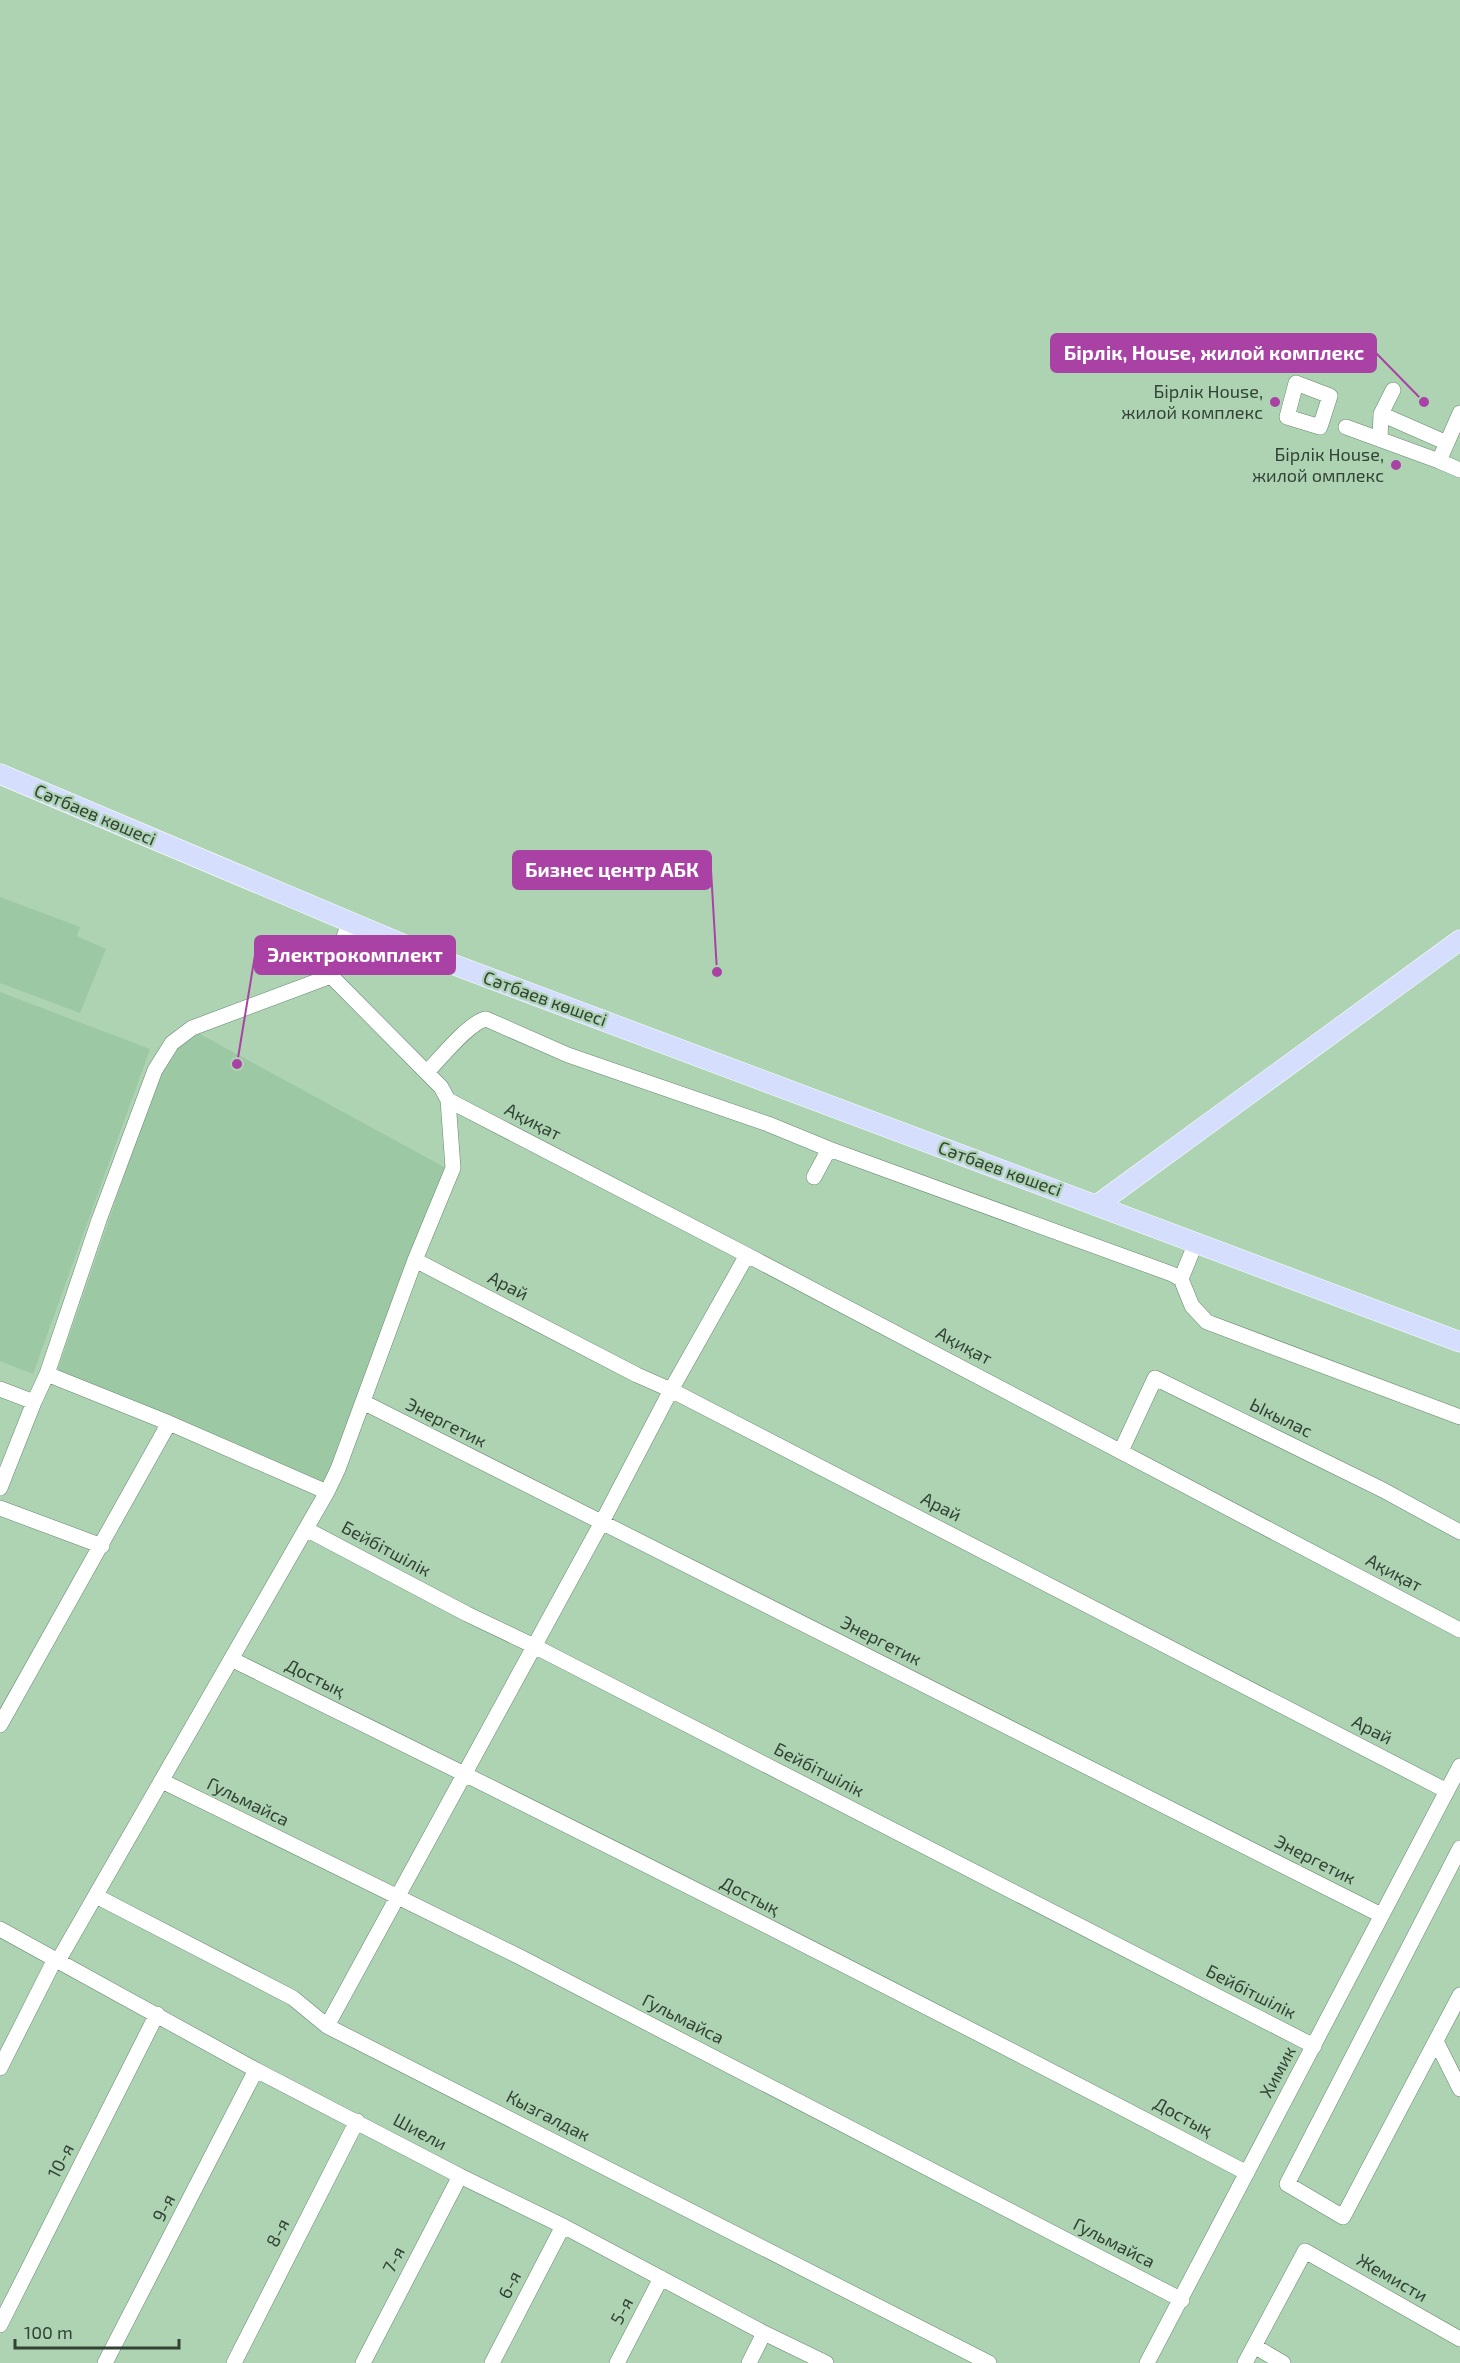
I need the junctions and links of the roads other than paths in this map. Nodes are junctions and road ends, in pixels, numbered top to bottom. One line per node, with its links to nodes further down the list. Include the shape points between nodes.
1 (1393, 390): 3 (street)
2 (1460, 413): 6 (street)
3 (1381, 414): 5 (street); 6 (street)
4 (1346, 427): 5 (street)
5 (1380, 439): 7 (street)
6 (1447, 443): 7 (street)
7 (1439, 460): 8 (street)
8 (1460, 470)
9 (0, 774): 10 (main road, Сәтбаев көшесі)
10 (349, 922): 12 (street); 17 (main road, Сәтбаев көшесі)
11 (1460, 940): 17 (main road)
12 (331, 976): 13 (street); 23 (street, via 192,1028 172,1043 155,1070)
13 (426, 1072): 14 (street); 15 (street, via 471,1027 486,1019 568,1055)
14 (448, 1101): 19 (street, Ақиқат); 20 (street, via 453,1168)
15 (829, 1149): 16 (street); 21 (street)
16 (814, 1177)
17 (1097, 1205): 18 (main road, Сәтбаев көшесі)
18 (1196, 1242): 21 (street); 22 (main road, Сәтбаев көшесі)
19 (747, 1255): 25 (street); 30 (street, Ақиқат)
20 (415, 1260): 25 (street, Арай); 27 (street)
21 (1181, 1279): 28 (street, via 1192,1306 1207,1322)
22 (1460, 1341)
23 (47, 1374): 26 (street); 29 (street)
24 (0, 1389): 26 (street)
25 (671, 1389): 34 (street); 45 (street, Арай)
26 (34, 1402): 31 (street)
27 (363, 1402): 32 (street); 34 (street, Энергетик)
28 (1460, 1417)
29 (169, 1424): 32 (street); 37 (street)
30 (1121, 1451): 36 (street, Ыкылас, via 1155,1378); 38 (street, Ақиқат)
31 (0, 1488)
32 (327, 1492): 35 (street)
33 (0, 1508): 37 (street)
34 (602, 1522): 39 (street); 49 (street, Энергетик)
35 (306, 1529): 39 (street, Бейбітшілік); 40 (street)
36 (1460, 1532)
37 (102, 1546): 41 (street)
38 (1460, 1630)
39 (534, 1646): 43 (street); 56 (street, Бейбітшілік)
40 (231, 1659): 43 (street, Достық); 44 (street)
41 (0, 1725)
42 (1460, 1766): 45 (street, Химик)
43 (466, 1774): 48 (street); 61 (street, Достық, via 1002,2045)
44 (162, 1780): 47 (street); 48 (street, Гульмайса)
45 (1447, 1791): 49 (street, Химик)
46 (1460, 1848): 55 (street, via 1287,2184 1343,2217)
47 (96, 1896): 51 (street); 54 (street, Кызгалдак, via 293,1998)
48 (396, 1898): 54 (street); 65 (street, Гульмайса, via 518,1956)
49 (1381, 1915): 56 (street, Химик)
50 (0, 1929): 51 (street, Шиели)
51 (56, 1960): 53 (street, Шиели); 57 (street)
52 (1460, 1995): 55 (street)
53 (157, 2014): 58 (street, Шиели); 66 (street, 10-я)
54 (327, 2025): 77 (street, Кызгалдак)
55 (1436, 2041): 59 (street)
56 (1314, 2046): 61 (street, Химик)
57 (0, 2068)
58 (256, 2070): 60 (street, Шиели); 70 (street, 9-я)
59 (1460, 2090)
60 (357, 2121): 62 (street, Шиели); 71 (street, 8-я)
61 (1247, 2174): 65 (street, Химик)
62 (460, 2176): 63 (street, Шиели); 72 (street, 7-я)
63 (563, 2226): 64 (street, Шиели); 73 (street, 6-я)
64 (661, 2278): 67 (street, Шиели); 74 (street, 5-я)
65 (1182, 2300): 78 (street, Химик)
66 (0, 2325)
67 (764, 2333): 75 (street); 76 (street, Шиели)
68 (1460, 2338): 69 (street, Жемисти, via 1305,2251)
69 (1254, 2346): 79 (street); 80 (street)
70 (105, 2363)
71 (234, 2363)
72 (363, 2363)
73 (492, 2363)
74 (617, 2363)
75 (749, 2363)
76 (826, 2363)
77 (989, 2363)
78 (1147, 2363)
79 (1245, 2363)
80 (1283, 2363)

